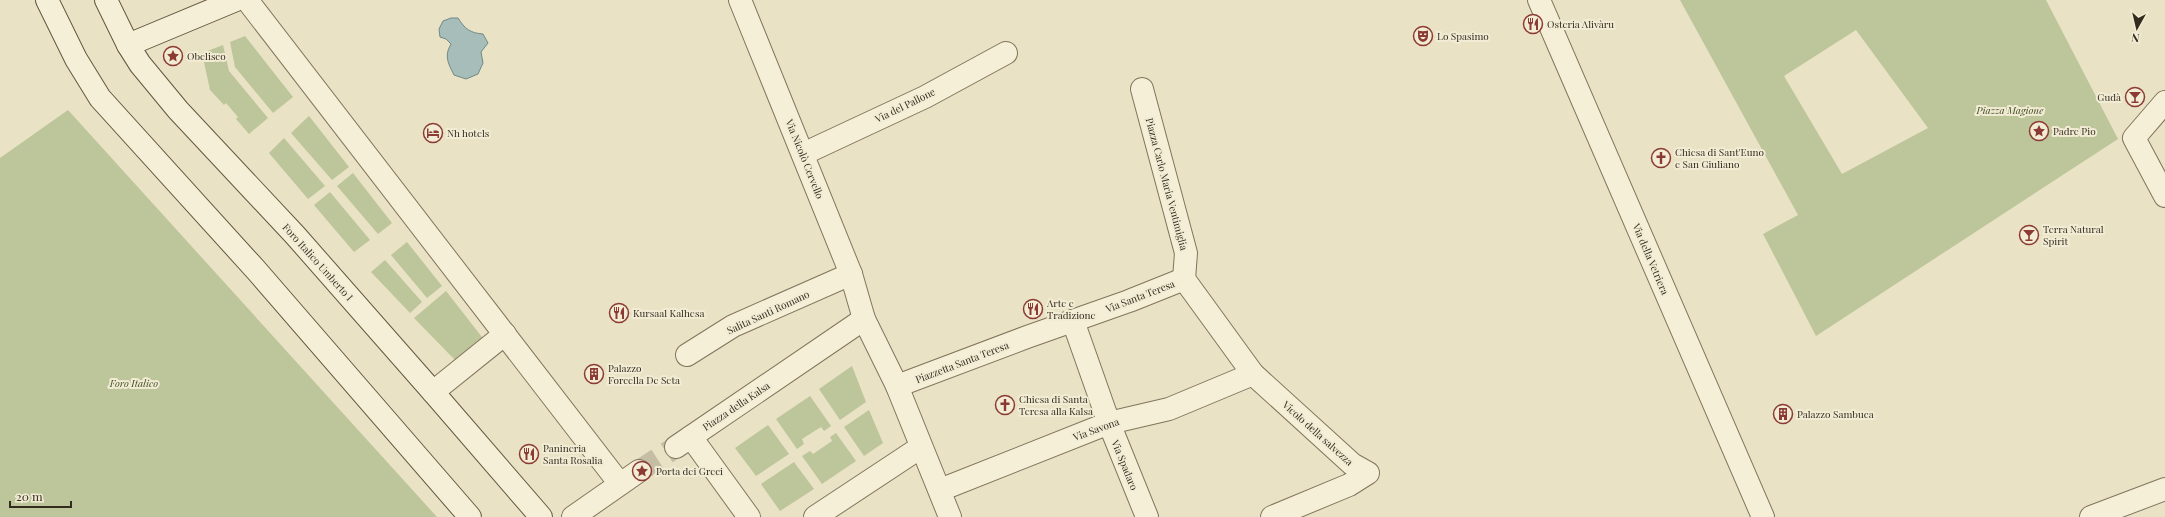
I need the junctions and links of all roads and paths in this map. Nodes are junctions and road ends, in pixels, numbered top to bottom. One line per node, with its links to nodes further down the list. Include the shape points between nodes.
1 (47, 0): 29 (street, via 76,59 100,98 256,270)
2 (106, 0): 7 (street, Foro Italico Umberto I)
3 (236, 0): 7 (street)
4 (247, 0): 17 (street)
5 (740, 0): 11 (street, Via Nicolò Cervello)
6 (1539, 0): 37 (street, Via della Vetriera)
7 (128, 45): 22 (street, Foro Italico Umberto I, via 140,64 178,110 295,236)
8 (1006, 53): 11 (street, Via del Pallone, via 925,97)
9 (1142, 89): 14 (street, Piazza Carlo Maria Ventimiglia, via 1186,253)
10 (2165, 102): 12 (street, via 2134,138)
11 (803, 154): 13 (street, Via Nicolò Cervello)
12 (2165, 196)
13 (851, 274): 15 (street, Via Nicolò Cervello); 19 (street, Salita Santi Romano, via 733,326)
14 (1184, 279): 16 (street, Via Santa Teresa); 20 (street)
15 (864, 319): 21 (street, Via Nicolò Cervello); 32 (street, Piazza della Kalsa, via 683,442)
16 (1073, 321): 18 (street, Via Santa Teresa); 23 (street, Via Spadaro)
17 (505, 334): 22 (street); 26 (street)
18 (1027, 337): 21 (street, Piazzetta Santa Teresa)
19 (687, 355)
20 (1253, 374): 23 (street, Via Savona, via 1169,409); 36 (street, Vicolo della salvezza, via 1352,464 1368,473 1349,485)
21 (897, 386): 24 (street, Via Nicolò Cervello)
22 (433, 392): 30 (street, Foro Italico Umberto I)
23 (1109, 423): 28 (street, Via Savona); 35 (street, Via Spadaro)
24 (921, 447): 28 (street, Via Nicolò Cervello); 33 (street)
25 (639, 471): 26 (street)
26 (620, 484): 31 (street)
27 (2165, 489): 38 (street)
28 (940, 490): 34 (street, Via Nicolò Cervello)
29 (470, 517)
30 (540, 517)
31 (572, 517)
32 (749, 517)
33 (815, 517)
34 (950, 517)
35 (1147, 517)
36 (1272, 517)
37 (1763, 517)
38 (2091, 517)

